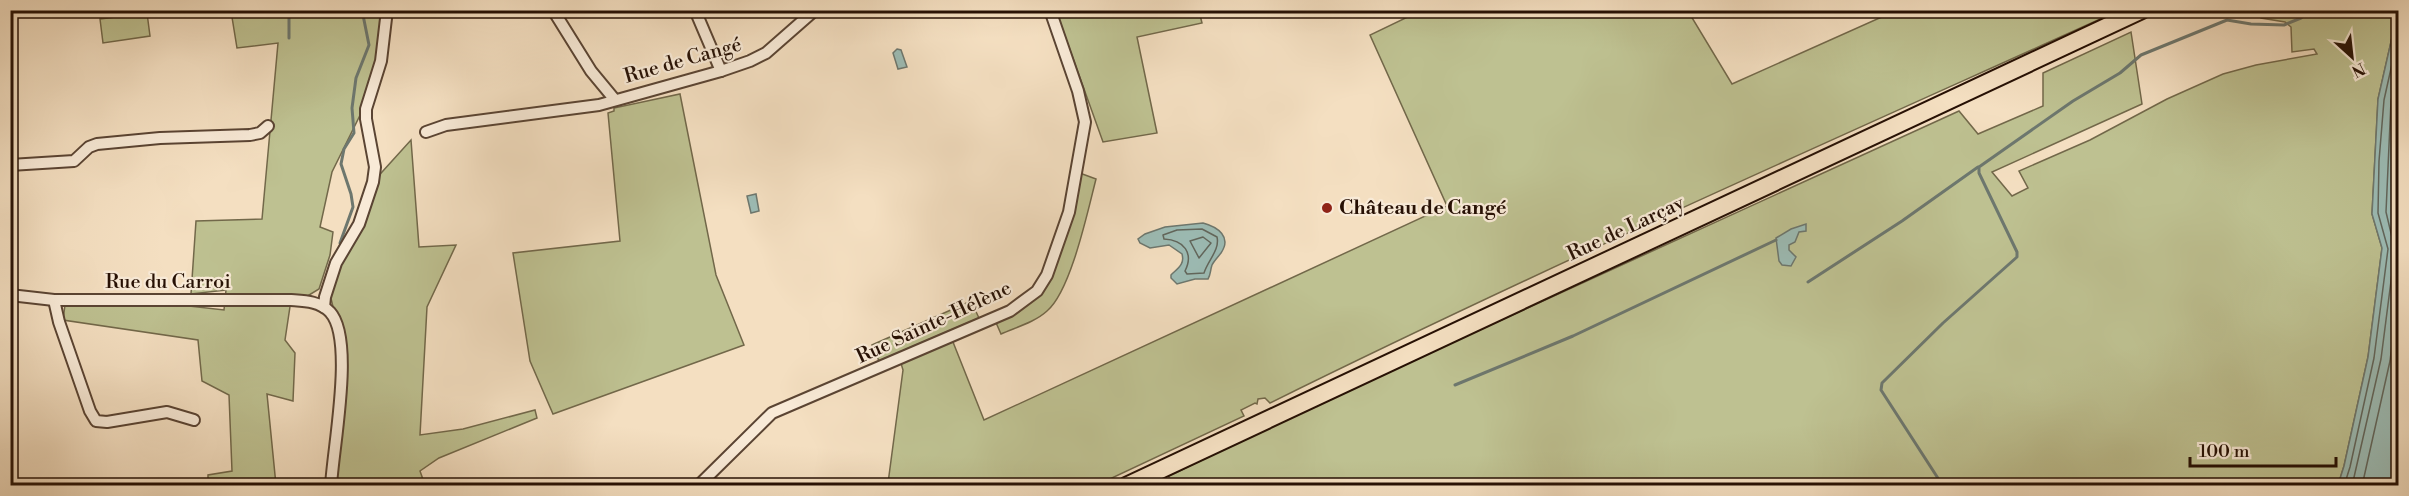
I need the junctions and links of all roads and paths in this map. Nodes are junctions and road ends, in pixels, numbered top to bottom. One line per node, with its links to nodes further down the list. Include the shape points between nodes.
1 (387, 10): 14 (street, via 381,61 366,109 374,156 373,182 359,224 336,262)
2 (553, 10): 8 (street, via 591,71)
3 (695, 10): 7 (street)
4 (814, 10): 7 (street, Rue de Cangé, via 766,53)
5 (1050, 10): 16 (street, Rue Sainte-Hélène, via 1085,122 1070,212 1043,284 1010,310 772,414)
6 (2142, 10): 18 (main road, Rue de Larçay)
7 (720, 71): 8 (street, Rue de Cangé)
8 (615, 100): 10 (street, Rue de Cangé, via 583,108 446,125)
9 (268, 126): 11 (street, via 250,135 97,144 70,162)
10 (426, 132)
11 (10, 165)
12 (10, 295): 13 (street, Rue du Carroi)
13 (54, 300): 14 (street, Rue du Carroi, via 291,300); 15 (street, via 96,421 167,412)
14 (324, 307): 17 (street, via 337,323 343,350)
15 (194, 420)
16 (700, 484)
17 (331, 486)
18 (1126, 486)

